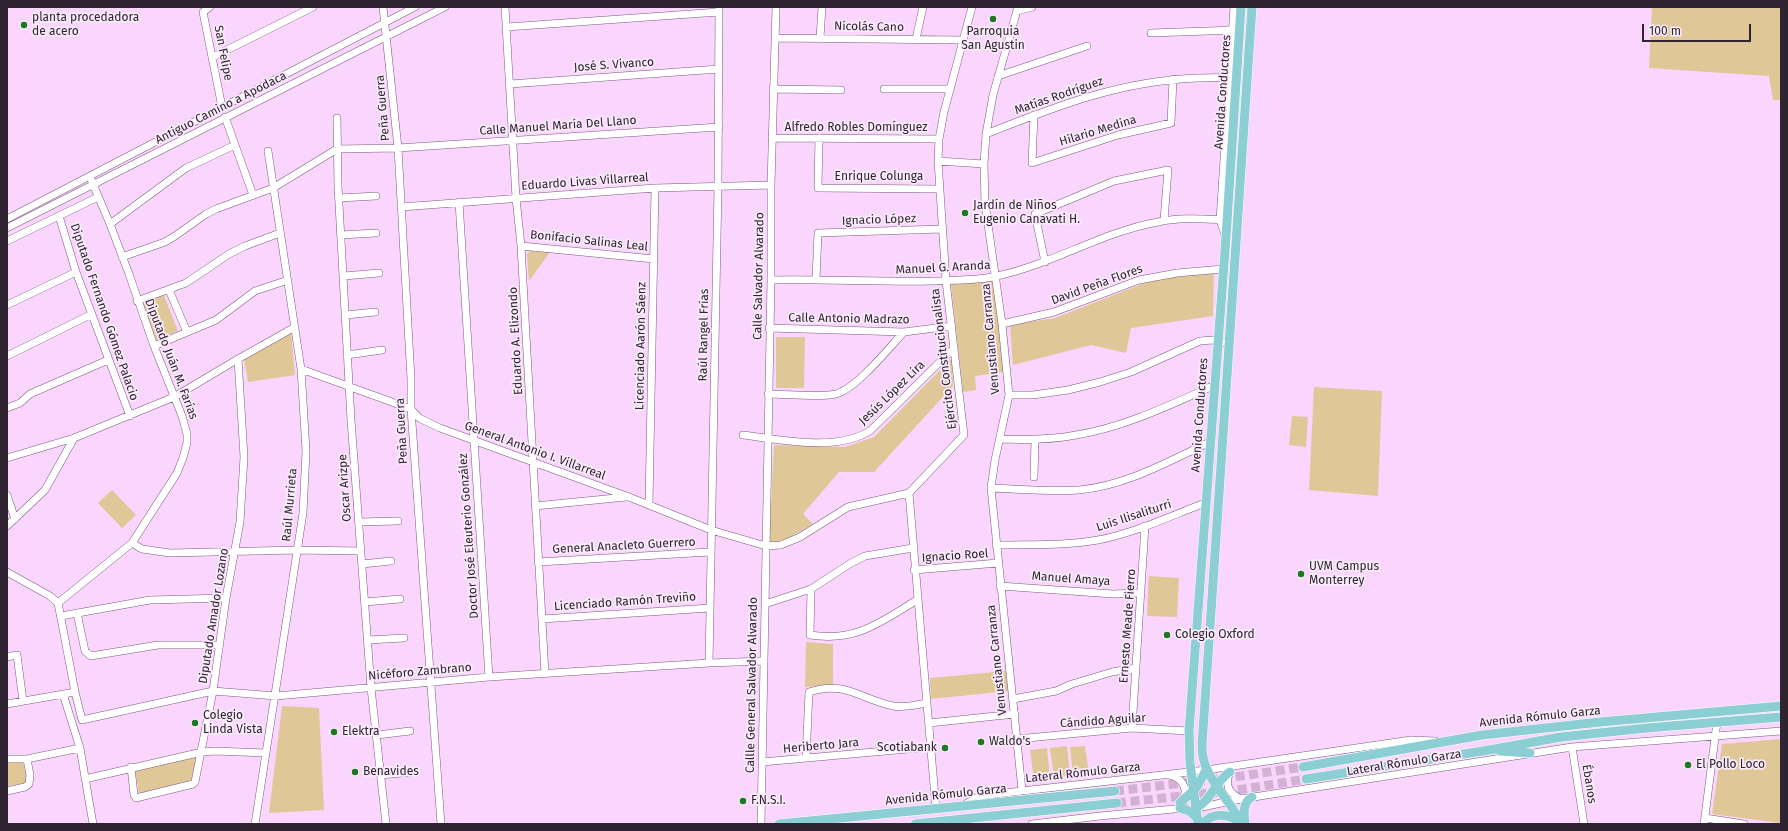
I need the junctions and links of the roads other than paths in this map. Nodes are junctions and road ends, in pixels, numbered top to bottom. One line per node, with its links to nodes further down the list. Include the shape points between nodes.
1 (210, 7): 27 (street, San Felipe, via 203,12)
2 (313, 7): 27 (street)
3 (383, 7): 17 (street, Peña Guerra)
4 (416, 7): 17 (street)
5 (445, 7): 21 (street, Antiguo Camino a Apodaca)
6 (505, 7): 18 (street, Eduardo A. Elizondo)
7 (776, 7): 22 (street, Calle Salvador Alvarado)
8 (822, 7): 23 (street)
9 (923, 7): 24 (street)
10 (972, 7): 25 (street, Ejército Constitucionalista)
11 (1032, 7): 15 (street)
12 (1234, 7): 19 (street)
13 (1241, 7): 19 (main road, Avenida Conductores)
14 (1252, 7): 104 (main road, Avenida Conductores)
15 (1018, 9): 29 (street, Venustiano Carranza)
16 (719, 10): 18 (street); 28 (street, Raúl Rangel Frías)
17 (385, 23): 21 (street, Peña Guerra); 37 (street)
18 (507, 27): 32 (street, Eduardo A. Elizondo)
19 (1236, 30): 20 (street); 30 (main road, Avenida Conductores)
20 (1151, 32)
21 (387, 36): 39 (street, Antiguo Camino a Apodaca); 48 (street, Peña Guerra)
22 (776, 38): 23 (street, Nicolás Cano); 33 (street, Calle Salvador Alvarado)
23 (820, 38): 24 (street, Nicolás Cano)
24 (916, 39): 25 (street, Nicolás Cano)
25 (963, 40): 35 (street, Ejército Constitucionalista)
26 (1087, 46): 29 (street)
27 (213, 57): 37 (street, San Felipe)
28 (719, 69): 32 (street, José S. Vivanco); 41 (street, Raúl Rangel Frías)
29 (998, 76): 42 (street, Venustiano Carranza)
30 (1232, 77): 31 (street, Matías Rodríguez); 70 (main road, Avenida Conductores)
31 (1172, 79): 38 (street, Matías Rodríguez, via 1093,94); 38 (street, Hilario Medina, via 1171,124 1118,135 1032,163)
32 (510, 84): 46 (street, Eduardo A. Elizondo)
33 (773, 89): 36 (street); 43 (street, Calle Salvador Alvarado)
34 (884, 89): 35 (street)
35 (950, 89): 45 (street, Ejército Constitucionalista)
36 (841, 90)
37 (222, 107): 53 (street)
38 (1034, 115): 42 (street, Matías Rodríguez)
39 (225, 117): 47 (street); 54 (street, Antiguo Camino a Apodaca)
40 (337, 118): 49 (street, Oscar Arizpe)
41 (719, 127): 46 (street, Calle Manuel María Del Llano); 56 (street, Raúl Rangel Frías)
42 (986, 134): 52 (street, Venustiano Carranza)
43 (773, 138): 44 (street, Alfredo Robles Domínguez); 55 (street, Calle Salvador Alvarado)
44 (820, 138): 45 (street, Alfredo Robles Domínguez); 59 (street, Enrique Colunga, via 818,188)
45 (939, 139): 51 (street, Ejército Constitucionalista)
46 (513, 140): 48 (street, Calle Manuel María Del Llano); 64 (street, Eduardo A. Elizondo)
47 (235, 145): 60 (street); 71 (street, via 186,168)
48 (398, 148): 49 (street, Calle Manuel María Del Llano); 66 (street, Peña Guerra)
49 (337, 149): 57 (street); 63 (street, Oscar Arizpe)
50 (268, 151): 57 (street, Raúl Murrieta)
51 (938, 161): 52 (street); 59 (street, Ejército Constitucionalista)
52 (984, 164): 86 (street, Venustiano Carranza, via 985,203)
53 (90, 177): 54 (street, Diputado Juán M. Farías); 68 (street)
54 (93, 185): 62 (street, Diputado Juán M. Farías); 72 (street, Antiguo Camino a Apodaca)
55 (771, 185): 56 (street, Eduardo Livas Villarreal); 89 (street, Calle Salvador Alvarado)
56 (718, 186): 58 (street, Eduardo Livas Villarreal); 143 (street, Raúl Rangel Frías)
57 (273, 188): 60 (street); 74 (street, Raúl Murrieta)
58 (655, 188): 64 (street, Eduardo Livas Villarreal); 80 (street, Licenciado Aarón Sáenz)
59 (939, 189): 73 (street, Ejército Constitucionalista)
60 (253, 195): 79 (street, via 206,214 165,242)
61 (376, 196): 63 (street)
62 (98, 197): 67 (street); 71 (street, Diputado Juán M. Farías)
63 (339, 198): 76 (street, Oscar Arizpe)
64 (516, 198): 65 (street, Eduardo Livas Villarreal); 78 (street, Eduardo A. Elizondo)
65 (459, 202): 66 (street, Eduardo Livas Villarreal); 125 (street, Doctor José Eleuterio González)
66 (401, 206): 119 (street, Peña Guerra)
67 (59, 216): 77 (street); 83 (street, Diputado Fernando Gómez Palacio)
68 (7, 219)
69 (1164, 220): 70 (street, Manuel G. Aranda); 81 (street, Manuel G. Aranda, via 1090,243); 81 (street, via 1168,170 1114,181 1035,214)
70 (1223, 220): 82 (main road, Avenida Conductores, via 1226,237)
71 (110, 224): 79 (street, Diputado Juán M. Farías)
72 (7, 228)
73 (942, 229): 87 (street, Ignacio López, via 818,233); 90 (street, Ejército Constitucionalista)
74 (280, 233): 88 (street, Raúl Murrieta); 91 (street, via 245,246 186,283)
75 (376, 233): 76 (street)
76 (342, 235): 85 (street, Oscar Arizpe)
77 (7, 242)
78 (521, 246): 80 (street, Bonifacio Salinas Leal); 129 (street, Eduardo A. Elizondo)
79 (122, 257): 92 (street, Diputado Juán M. Farías)
80 (654, 259): 136 (street, Licenciado Aarón Sáenz)
81 (1044, 262): 86 (street, Manuel G. Aranda)
82 (1223, 269): 97 (street, David Peña Flores, via 1176,273 1139,280 1054,312); 103 (main road, Avenida Conductores)
83 (76, 272): 93 (street); 95 (street, Diputado Fernando Gómez Palacio)
84 (379, 272): 85 (street)
85 (344, 276): 96 (street, Oscar Arizpe)
86 (996, 276): 90 (street, Manuel G. Aranda); 97 (street, Venustiano Carranza)
87 (816, 279): 89 (street, Manuel G. Aranda); 90 (street, Manuel G. Aranda)
88 (288, 280): 99 (street, Raúl Murrieta); 101 (street, via 255,291 216,320)
89 (771, 280): 100 (street, Calle Salvador Alvarado)
90 (946, 280): 98 (street, Ejército Constitucionalista)
91 (169, 290): 92 (street); 101 (street)
92 (137, 301): 105 (street, Diputado Juán M. Farías)
93 (7, 305)
94 (375, 312): 96 (street)
95 (92, 314): 109 (street); 111 (street, Diputado Fernando Gómez Palacio)
96 (346, 315): 108 (street, Oscar Arizpe)
97 (1002, 324): 116 (street, Venustiano Carranza)
98 (952, 326): 102 (street, Calle Antonio Madrazo); 106 (street, Ejército Constitucionalista)
99 (295, 327): 110 (street); 112 (street, Raúl Murrieta)
100 (769, 328): 102 (street, Calle Antonio Madrazo); 115 (street, Calle Salvador Alvarado)
101 (187, 332): 105 (street)
102 (904, 332): 115 (street, via 857,381 844,390 826,395)
103 (1218, 340): 104 (street); 113 (main road, Avenida Conductores); 116 (street, via 1200,341 1131,372 1100,382 1049,394)
104 (1228, 343): 217 (main road, Avenida Conductores, via 1202,745)
105 (154, 346): 117 (street, Diputado Juán M. Farías)
106 (954, 348): 123 (street, Jesús López Lira, via 871,430 860,437 830,442); 132 (street, Ejército Constitucionalista, via 964,435)
107 (382, 350): 108 (street)
108 (347, 355): 114 (street, Oscar Arizpe)
109 (7, 356)
110 (238, 358): 117 (street); 150 (street, Diputado Amador Lozano, via 244,457)
111 (108, 360): 118 (street, via 30,394 20,403); 120 (street, Diputado Fernando Gómez Palacio)
112 (301, 369): 114 (street, General Antonio I. Villarreal); 148 (street, Raúl Murrieta, via 306,451 303,513)
113 (1214, 385): 126 (street, via 1147,416 1110,428); 127 (main road, Avenida Conductores)
114 (349, 386): 119 (street, General Antonio I. Villarreal); 140 (street, Oscar Arizpe)
115 (768, 394): 123 (street, Calle Salvador Alvarado)
116 (1009, 395): 124 (street, Venustiano Carranza)
117 (174, 397): 120 (street); 144 (street, Diputado Juán M. Farías, via 187,434 183,458 177,473)
118 (7, 408)
119 (411, 409): 125 (street, General Antonio I. Villarreal, via 422,420); 180 (street, Peña Guerra)
120 (130, 416): 122 (street)
121 (743, 435): 123 (street, Jesús López Lira)
122 (74, 438): 128 (street); 138 (street, via 45,490)
123 (768, 438): 146 (street, Calle Salvador Alvarado)
124 (1000, 439): 126 (street); 131 (street, Venustiano Carranza)
125 (474, 440): 129 (street, General Antonio I. Villarreal); 179 (street, Doctor José Eleuterio González)
126 (1034, 440): 130 (street)
127 (1210, 442): 131 (street, via 1126,479 1103,485 1079,490); 135 (main road, Avenida Conductores)
128 (7, 458)
129 (534, 462): 134 (street, General Antonio I. Villarreal); 137 (street, Eduardo A. Elizondo)
130 (1034, 477)
131 (991, 488): 145 (street, Venustiano Carranza)
132 (909, 493): 146 (street, via 848,506 800,537 780,545); 147 (street)
133 (7, 495): 138 (street)
134 (628, 496): 136 (street, General Antonio I. Villarreal); 137 (street)
135 (1205, 503): 142 (street, Luis Ilisaliturri); 196 (main road, Avenida Conductores)
136 (649, 504): 143 (street, General Antonio I. Villarreal)
137 (535, 506): 153 (street, Eduardo A. Elizondo)
138 (15, 519): 141 (street)
139 (398, 521): 140 (street)
140 (359, 522): 149 (street, Oscar Arizpe)
141 (7, 526)
142 (1145, 526): 145 (street, Luis Ilisaliturri, via 1098,540); 160 (street, Ernesto Meade Fierro)
143 (711, 530): 146 (street, General Antonio I. Villarreal); 151 (street, Raúl Rangel Frías)
144 (132, 543): 150 (street, via 142,549 170,553); 165 (street, Diputado Juán M. Farías)
145 (996, 545): 155 (street, Venustiano Carranza)
146 (766, 546): 166 (street, Callle General Salvador Alvarado)
147 (912, 548): 156 (street); 159 (street, via 865,556)
148 (297, 550): 149 (street); 150 (street); 185 (street, Raúl Murrieta)
149 (361, 551): 154 (street, Oscar Arizpe)
150 (236, 552): 161 (street, Diputado Amador Lozano)
151 (710, 552): 153 (street, General Anacleto Guerrero); 167 (street, Raúl Rangel Frías)
152 (391, 561): 154 (street)
153 (538, 562): 170 (street, Eduardo A. Elizondo)
154 (362, 564): 164 (street, Oscar Arizpe)
155 (998, 564): 156 (street, Ignacio Roel); 158 (street, Venustiano Carranza)
156 (914, 570): 163 (street)
157 (7, 572): 165 (street)
158 (1000, 586): 160 (street, Manuel Amaya, via 1113,594); 186 (street, Venustiano Carranza)
159 (810, 588): 163 (street, via 810,634 820,636 848,636 872,627); 166 (street)
160 (1141, 593): 177 (street, Ernesto Meade Fierro)
161 (226, 598): 168 (street, via 150,600); 173 (street, Diputado Amador Lozano)
162 (400, 599): 164 (street)
163 (917, 600): 188 (street)
164 (365, 602): 172 (street, Oscar Arizpe)
165 (58, 603): 169 (street)
166 (765, 604): 175 (street, Callle General Salvador Alvarado)
167 (710, 608): 170 (street, Licenciado Ramón Treviño); 176 (street, Raúl Rangel Frías)
168 (77, 613): 169 (street); 173 (street, via 85,651 89,656 158,645)
169 (61, 616): 183 (street)
170 (542, 619): 178 (street, Eduardo A. Elizondo)
171 (404, 638): 172 (street)
172 (368, 640): 181 (street, Oscar Arizpe)
173 (219, 645): 182 (street, Diputado Amador Lozano)
174 (7, 657): 187 (street, via 17,655)
175 (763, 662): 176 (street, Nicéforo Zambrano); 213 (street, Callle General Salvador Alvarado)
176 (708, 663): 178 (street, Nicéforo Zambrano)
177 (1136, 668): 186 (street, via 1112,672 1056,691); 195 (street, Ernesto Meade Fierro)
178 (545, 674): 179 (street, Nicéforo Zambrano)
179 (489, 677): 180 (street, Nicéforo Zambrano)
180 (430, 682): 181 (street, Nicéforo Zambrano); 243 (street, Peña Guerra)
181 (371, 688): 185 (street, Nicéforo Zambrano); 199 (street, Oscar Arizpe)
182 (213, 691): 183 (street, Nicéforo Zambrano, via 82,720); 185 (street, Nicéforo Zambrano); 207 (street, Diputado Amador Lozano)
183 (75, 692): 184 (street)
184 (63, 694): 187 (street); 204 (street)
185 (276, 696): 209 (street, Raúl Murrieta)
186 (1013, 698): 191 (street, Venustiano Carranza)
187 (23, 701): 189 (street)
188 (927, 703): 194 (street); 211 (street, via 891,705 832,687 809,692)
189 (7, 704)
190 (1781, 706): 202 (main road, Avenida Rómulo Garza, via 1600,722 1482,735)
191 (1015, 714): 194 (street); 201 (street, Venustiano Carranza)
192 (1781, 717): 193 (main road, Avenida Rómulo Garza)
193 (1717, 722): 200 (street); 206 (main road, Avenida Rómulo Garza, via 1561,737)
194 (929, 723): 203 (street)
195 (1132, 728): 196 (street, Cándido Aguilar); 201 (street, Cándido Aguilar)
196 (1190, 730): 219 (main road, Avenida Conductores)
197 (410, 731): 199 (street)
198 (1781, 731): 200 (street, Lateral Rómulo Garza)
199 (377, 735): 220 (street, Oscar Arizpe)
200 (1716, 736): 205 (street, Lateral Rómulo Garza); 237 (street)
201 (1017, 739): 225 (street, Venustiano Carranza)
202 (1444, 742): 215 (main road, Avenida Rómulo Garza); 216 (street, Lateral Rómulo Garza, via 1410,740)
203 (930, 747): 211 (street, Heriberto Jara); 236 (street)
204 (80, 748): 210 (street); 222 (street)
205 (1572, 748): 208 (street, Lateral Rómulo Garza); 251 (street, Ébanos)
206 (1489, 750): 208 (main road); 223 (main road, Avenida Rómulo Garza)
207 (202, 752): 209 (street); 214 (street); 214 (street, Diputado Amador Lozano, via 195,783 138,798 134,795)
208 (1530, 753): 229 (street, Lateral Rómulo Garza)
209 (266, 754): 241 (street, Raúl Murrieta)
210 (27, 758): 212 (street); 226 (street, via 29,784)
211 (806, 758): 213 (street, Heriberto Jara)
212 (7, 759)
213 (762, 762): 244 (street, Callle General Salvador Alvarado)
214 (131, 767): 222 (street)
215 (1303, 767)
216 (1233, 769): 217 (street, Lateral Rómulo Garza); 224 (main road); 230 (street, via 1227,779 1228,788)
217 (1206, 770): 219 (street, Lateral Rómulo Garza); 224 (main road, Avenida Conductores); 228 (main road)
218 (412, 772): 220 (street)
219 (1191, 772): 221 (street, Lateral Rómulo Garza); 228 (main road, Avenida Conductores)
220 (381, 775): 242 (street, Oscar Arizpe)
221 (1166, 775): 225 (street, Lateral Rómulo Garza); 234 (street, via 1178,778 1184,785 1185,796)
222 (85, 779): 240 (street)
223 (1306, 779)
224 (1216, 786): 231 (main road, Avenida Conductores); 235 (main road, via 1205,803)
225 (1022, 790): 233 (street, Lateral Rómulo Garza, via 976,798)
226 (7, 791)
227 (1115, 791): 233 (main road, Avenida Rómulo Garza)
228 (1194, 791): 234 (main road); 235 (main road, Avenida Conductores)
229 (1252, 797): 230 (street, Lateral Rómulo Garza); 250 (main road, via 1245,807)
230 (1241, 799): 231 (street, Lateral Rómulo Garza)
231 (1229, 802): 235 (street, Lateral Rómulo Garza); 249 (main road, Avenida Conductores)
232 (1117, 804): 239 (main road)
233 (964, 805): 236 (main road, Avenida Rómulo Garza)
234 (1180, 806): 235 (street, Lateral Rómulo Garza); 238 (main road); 248 (street, Lateral Rómulo Garza)
235 (1196, 808): 238 (main road, Avenida Conductores)
236 (936, 809): 245 (main road, Avenida Rómulo Garza)
237 (1705, 821): 252 (street)
238 (1199, 822): 249 (main road, via 1220,815 1230,816)
239 (928, 823): 246 (main road); 247 (main road)
240 (93, 824)
241 (255, 824)
242 (386, 824)
243 (441, 824)
244 (761, 824)
245 (779, 824)
246 (915, 824)
247 (937, 824)
248 (1032, 824)
249 (1242, 824)
250 (1245, 824)
251 (1584, 824)
252 (1744, 824)

